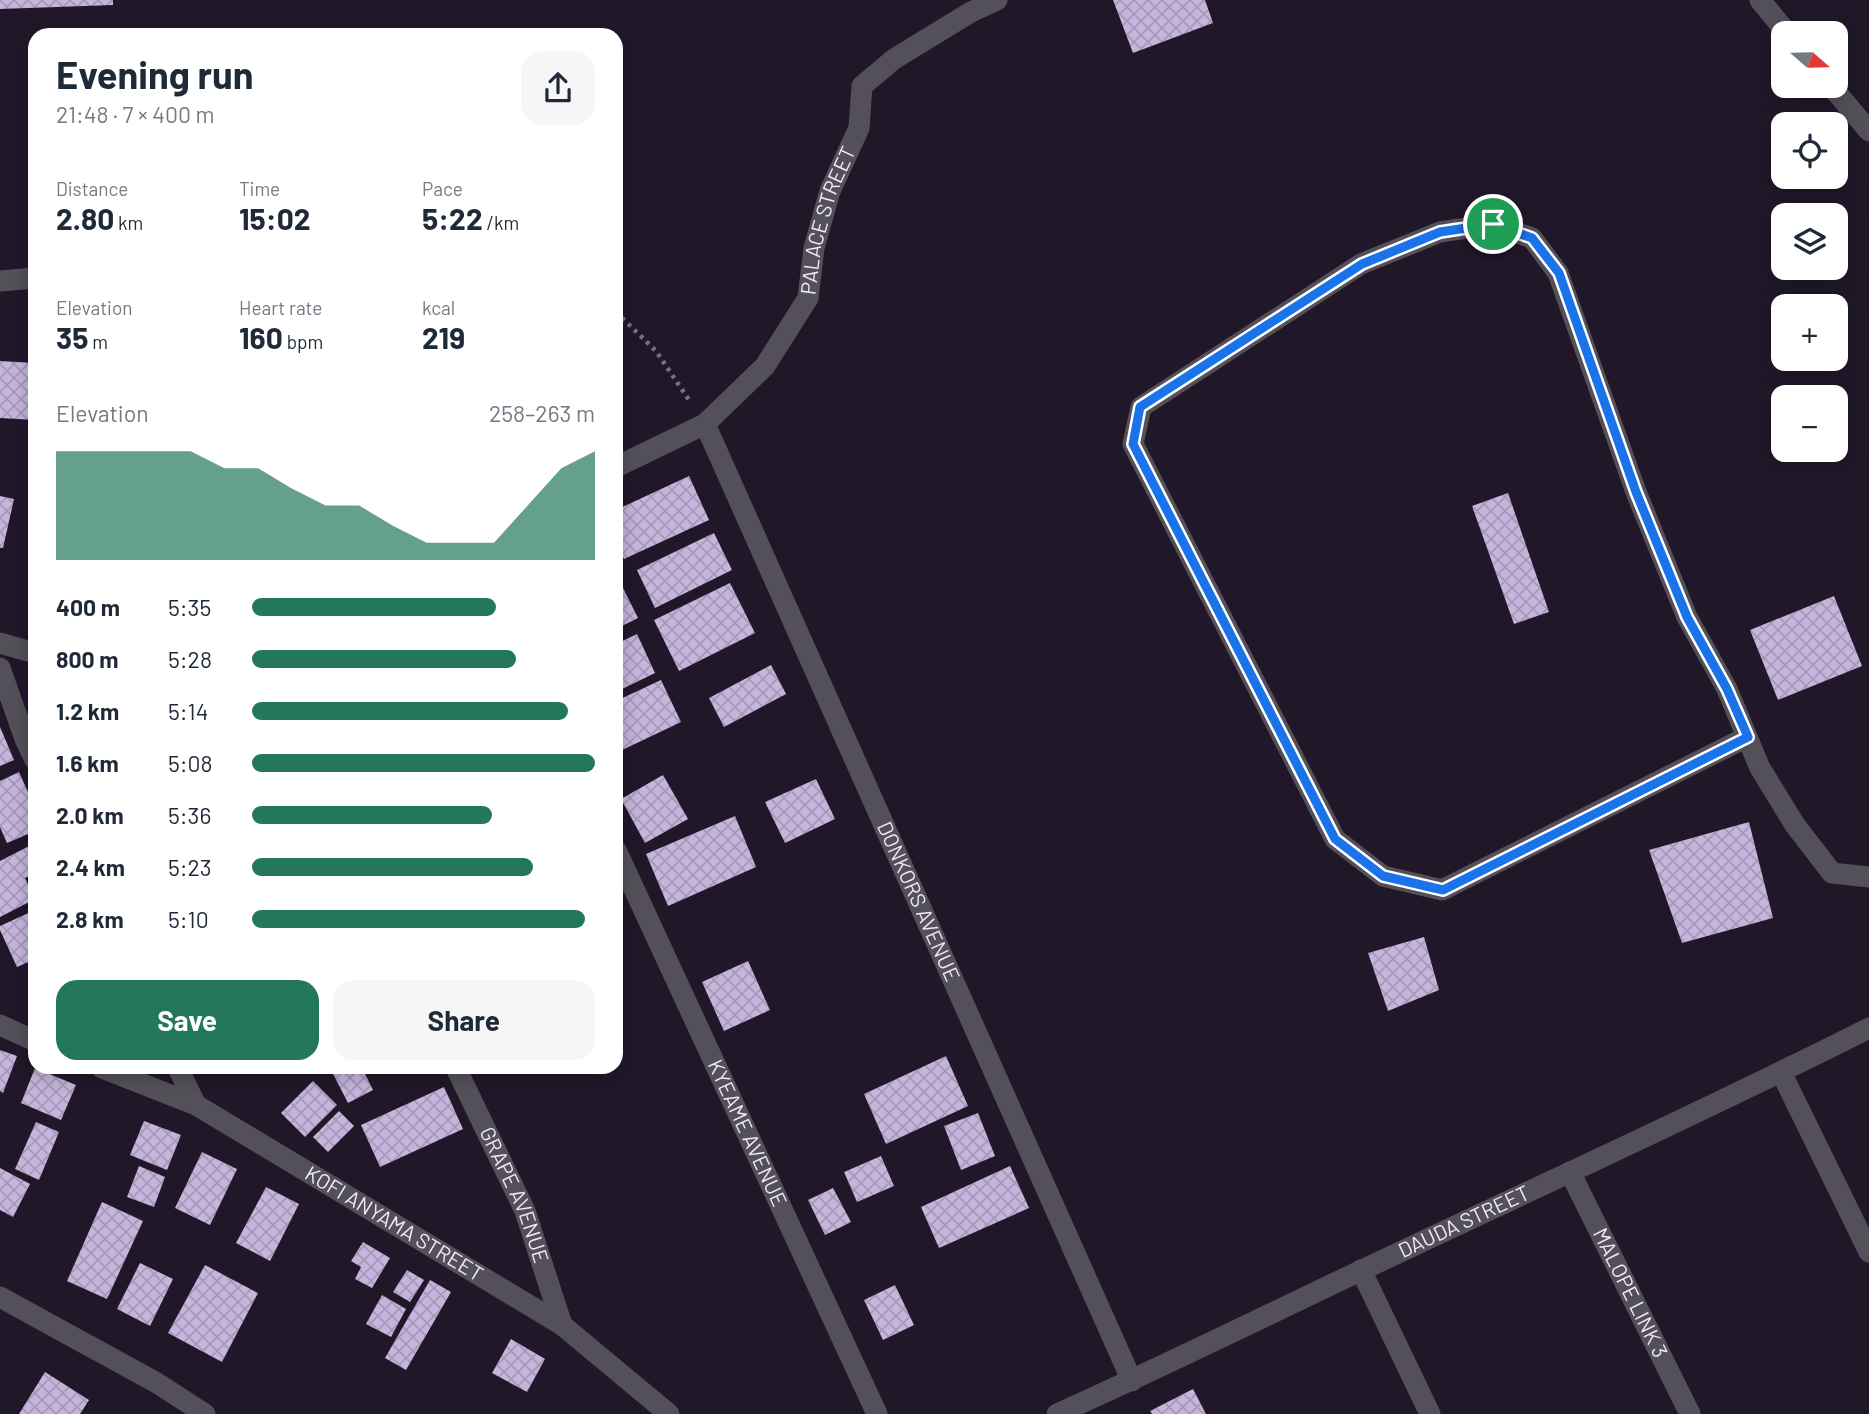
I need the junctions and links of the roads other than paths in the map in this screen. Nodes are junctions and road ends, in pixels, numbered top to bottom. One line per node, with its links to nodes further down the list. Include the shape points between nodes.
1 (997, 0): 3 (street, PALACE STREET)
2 (1760, 0): 4 (street)
3 (968, 6): 9 (street, PALACE STREET, via 862,86 859,128 830,191 814,248 807,298 765,366)
4 (1777, 21)
5 (1841, 98): 6 (street)
6 (1869, 131)
7 (28, 279): 8 (street)
8 (0, 281)
9 (705, 424): 10 (street, PALACE STREET); 31 (street, DONKORS AVENUE)
10 (623, 464)
11 (0, 643): 12 (street)
12 (28, 651)
13 (0, 668): 15 (street)
14 (1748, 737): 14 (street, via 1687,617 1636,492 1559,273 1532,238 1493,224 1440,232 1362,264 1140,407 1133,444 1335,839 1383,876 1443,890); 17 (street, via 1760,768 1795,825 1832,873)
15 (28, 745)
16 (623, 865): 34 (street, KYEAME AVENUE)
17 (1869, 877)
18 (0, 1025): 20 (street)
19 (1869, 1028): 21 (street, DAUDA STREET)
20 (28, 1038)
21 (1781, 1072): 26 (street, DAUDA STREET); 27 (street)
22 (117, 1074): 25 (street, KOFI ANYAMA STREET)
23 (181, 1074): 25 (street)
24 (459, 1074): 30 (street, GRAPE AVENUE, via 525,1211)
25 (196, 1105): 30 (street, KOFI ANYAMA STREET)
26 (1570, 1172): 28 (street, DAUDA STREET); 37 (street, MALOPE LINK 3)
27 (1869, 1252)
28 (1361, 1270): 31 (street, DAUDA STREET); 36 (street)
29 (0, 1297): 32 (street)
30 (562, 1325): 33 (street, KOFI ANYAMA STREET)
31 (1132, 1381): 35 (street, DAUDA STREET)
32 (205, 1414)
33 (669, 1414)
34 (877, 1414)
35 (1057, 1414)
36 (1430, 1414)
37 (1690, 1414)

